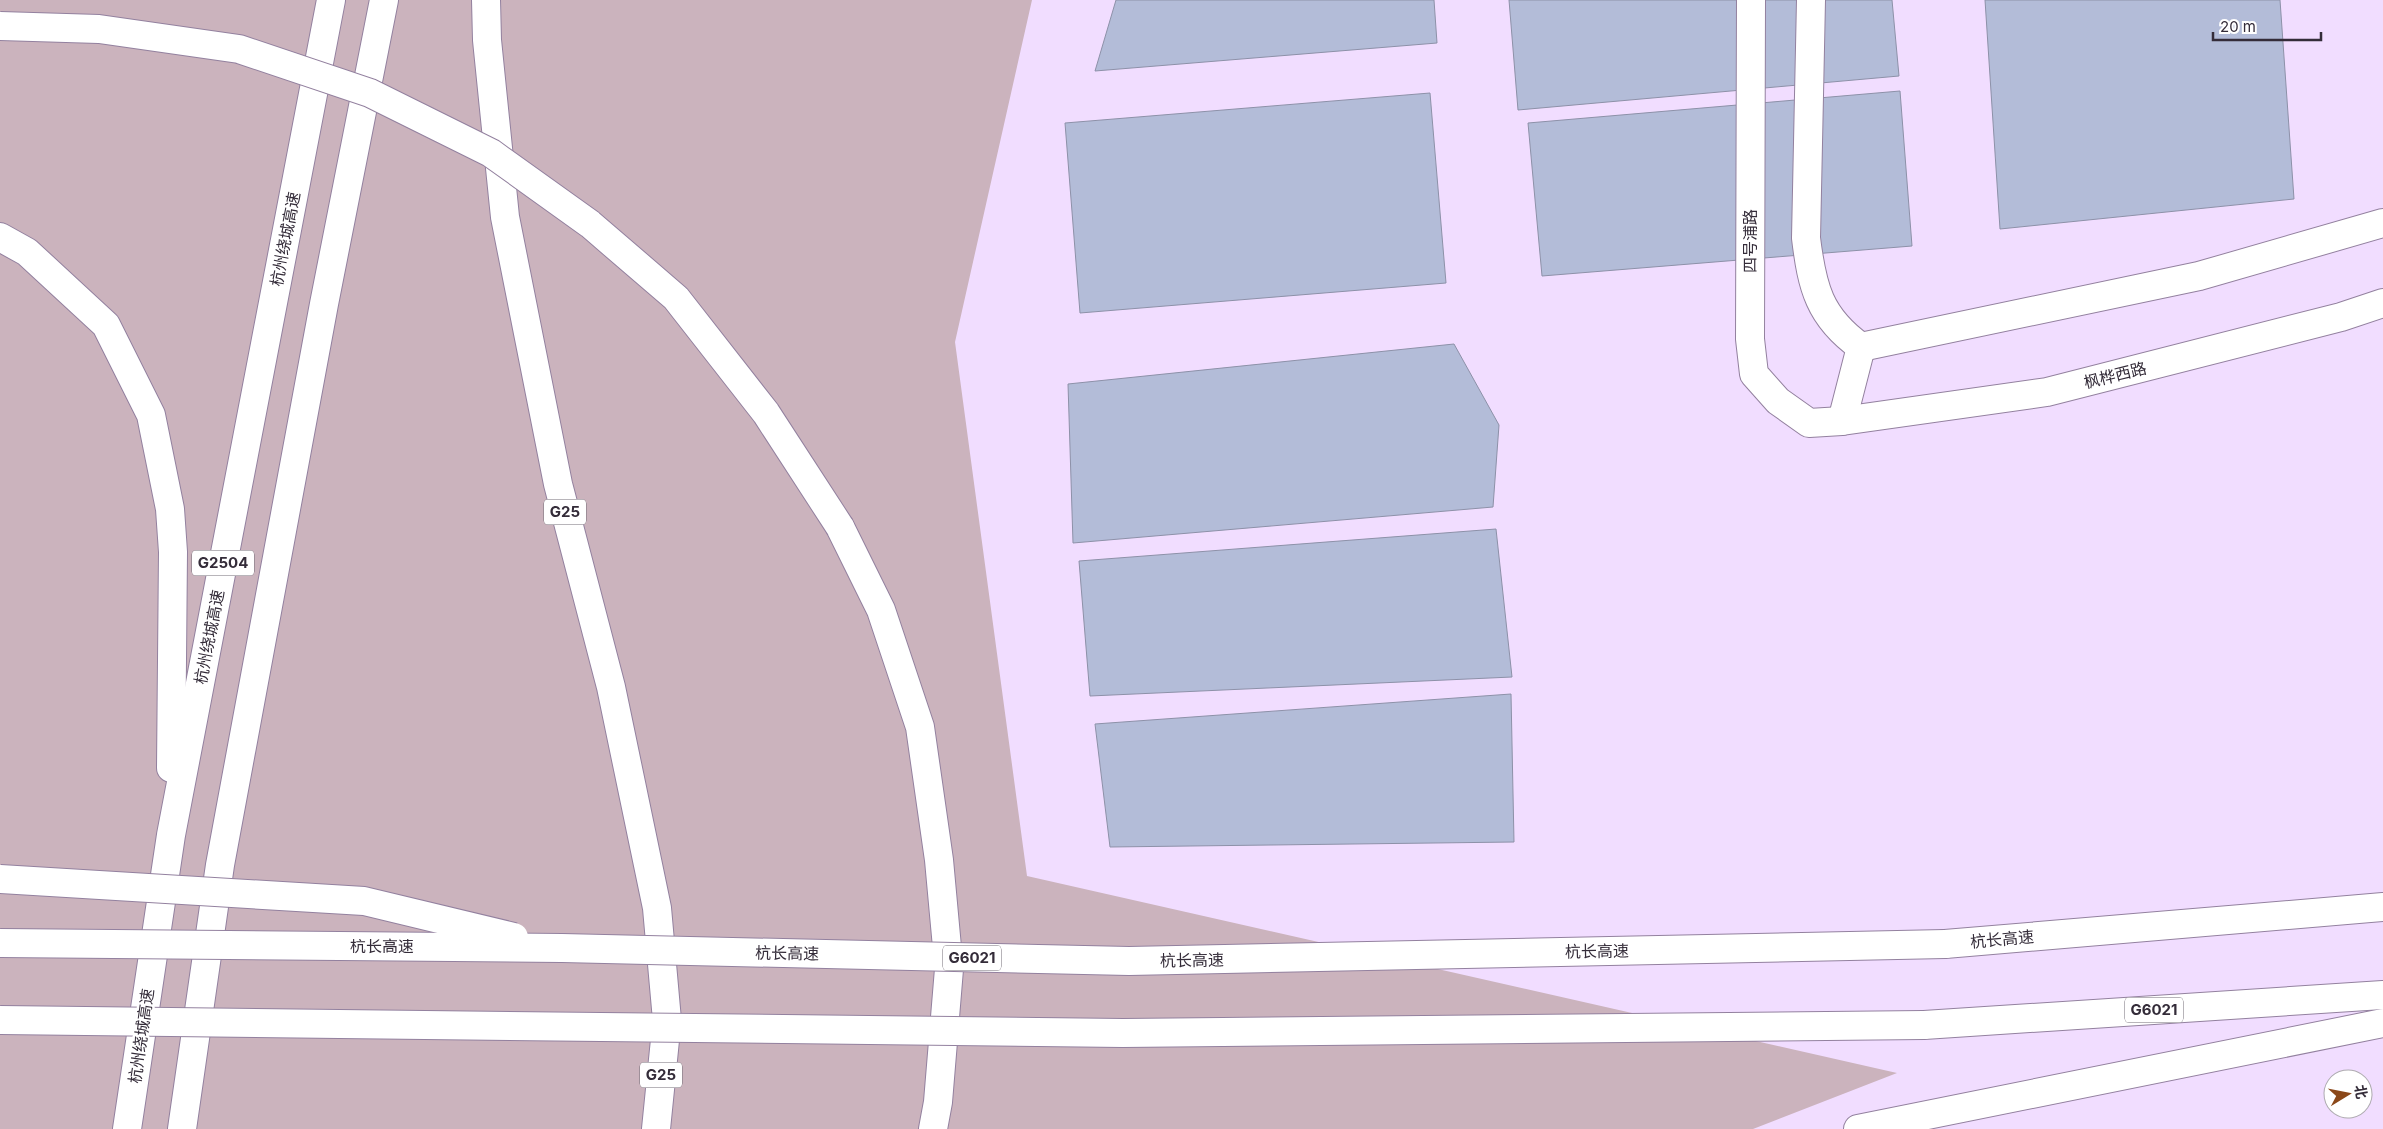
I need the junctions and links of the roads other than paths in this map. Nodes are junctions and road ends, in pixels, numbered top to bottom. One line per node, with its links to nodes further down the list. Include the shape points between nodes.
1 (331, 0): 12 (main road, 杭州绕城高速 / G2504)
2 (384, 0): 21 (main road, G2504, via 220,865)
3 (486, 0): 22 (main road, G25, via 505,217 558,484 611,687 657,908 667,1020)
4 (1751, 0): 11 (main road, 四号浦路, via 1750,339 1754,374 1778,402 1809,423)
5 (1810, 0): 10 (main road, via 1806,238 1809,265 1818,299 1836,326)
6 (0, 26): 23 (main road, bridge, via 99,29 239,49 370,93 491,153 590,224 676,298 766,413 840,528 881,610 920,727 939,860 949,969)
7 (2383, 223): 10 (main road, via 2199,276)
8 (0, 237): 12 (main road, via 27,252 106,325 151,415 170,509 173,552)
9 (2383, 304): 11 (main road, 枫桦西路, via 2341,318 2047,392)
10 (1861, 347): 11 (main road)
11 (1842, 421)
12 (171, 836): 20 (main road, 杭州绕城高速 / G2504)
13 (0, 879): 16 (main road, bridge, via 364,902)
14 (2383, 907): 16 (main road, 杭长高速 / G6021, bridge, via 1945,944 1129,961)
15 (0, 944): 16 (main road, 杭长高速 / G6021, bridge)
16 (562, 948)
17 (2383, 995): 18 (main road, G6021, bridge, via 1924,1025 1123,1033)
18 (0, 1020)
19 (2383, 1023): 24 (main road)
20 (127, 1129)
21 (182, 1129)
22 (656, 1129)
23 (933, 1129)
24 (1858, 1129)

